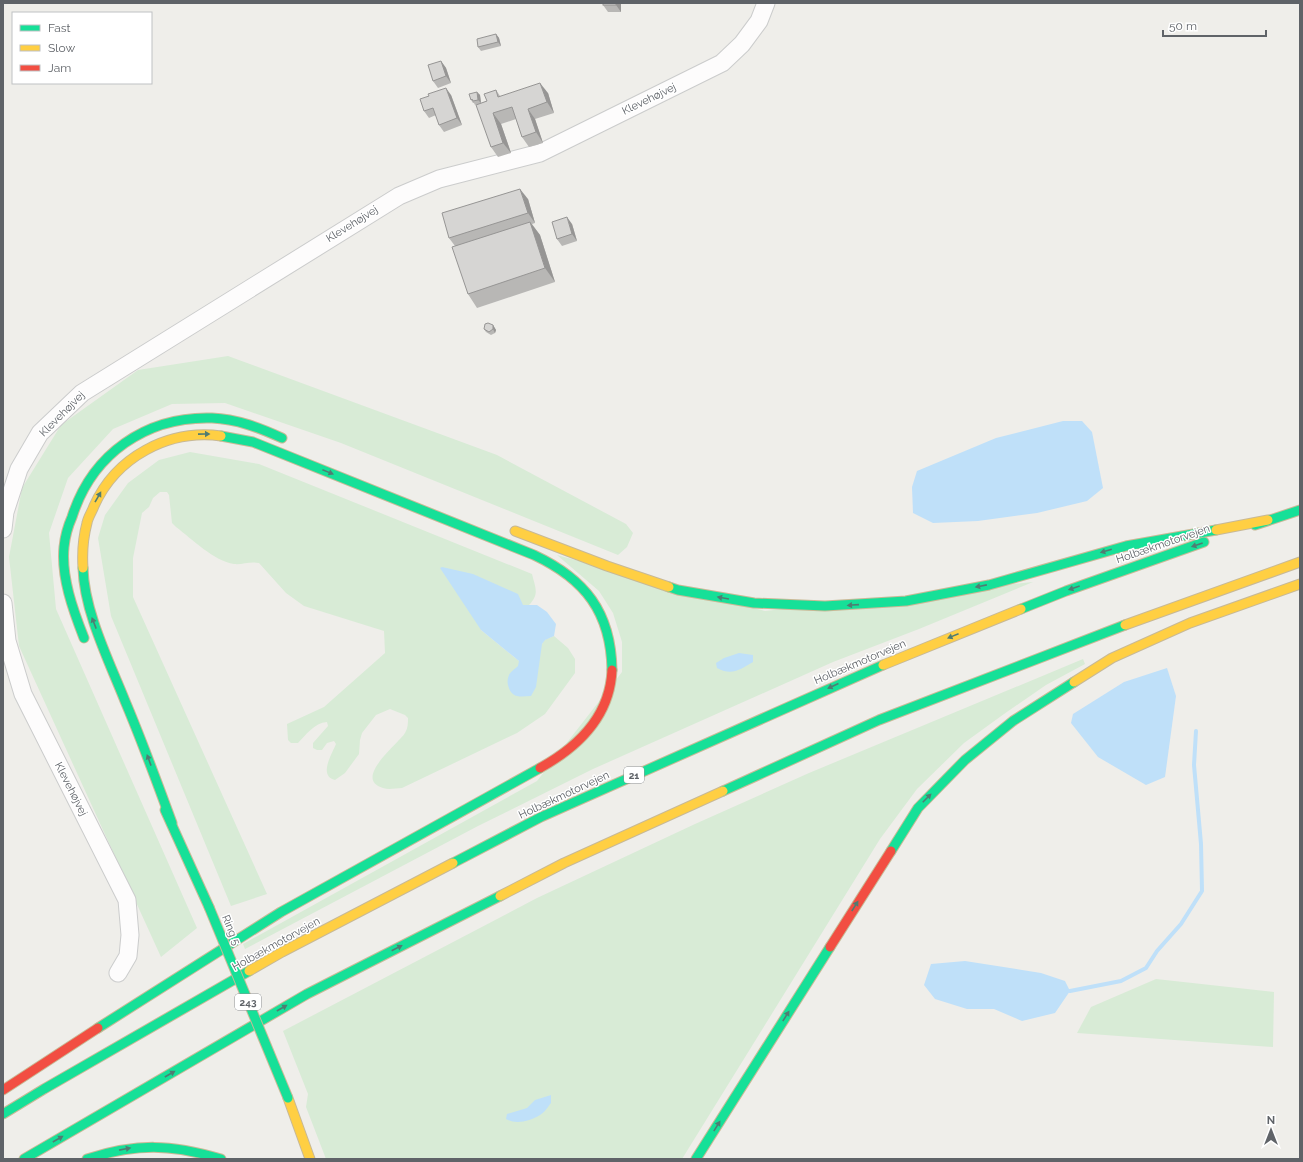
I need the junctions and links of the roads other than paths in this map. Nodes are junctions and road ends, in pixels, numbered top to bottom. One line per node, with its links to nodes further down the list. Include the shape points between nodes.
1 (766, 3): 6 (street, Klevehøjvej, via 759,21 742,44 722,64 540,153 439,179 398,196 82,392 36,439 19,469 5,512)
2 (294, 442): 10 (highway, via 236,421 213,418 186,419 144,431 107,457 92,474 80,494 71,515 64,547 69,593)
3 (1300, 510): 4 (highway, Holbækmotorvejen / 21)
4 (1268, 520): 5 (highway, one-way to 5, via 1126,546 989,585 906,601 825,606 754,603 678,590); 15 (highway, Holbækmotorvejen / 21, one-way to 15, via 1066,590 868,671 541,817 282,952)
5 (504, 526)
6 (3, 529)
7 (1300, 562): 16 (highway, one-way to 7, via 306,994 564,863 879,720 1092,637)
8 (1300, 584): 20 (highway, one-way to 8, via 918,808 965,760 1013,721 1112,658 1190,624)
9 (3, 603): 13 (street, Klevehøjvej, via 7,641 23,694 127,900 130,936 128,956)
10 (88, 647)
11 (138, 757): 12 (highway)
12 (172, 823): 14 (highway, one-way to 14, via 92,618 82,572 82,548 87,520 105,484 118,469 153,445 189,435 212,434 253,442 554,564 589,595 601,615 612,650 611,683 606,700 589,730 575,745 558,758 281,912); 19 (highway, Ring 5 / 243, bridge, via 288,1098)
13 (118, 973)
14 (3, 1090)
15 (3, 1114)
16 (24, 1159)
17 (87, 1159): 18 (highway, one-way to 18, via 140,1146 172,1147 201,1152)
18 (221, 1159)
19 (310, 1159)
20 (696, 1159)

